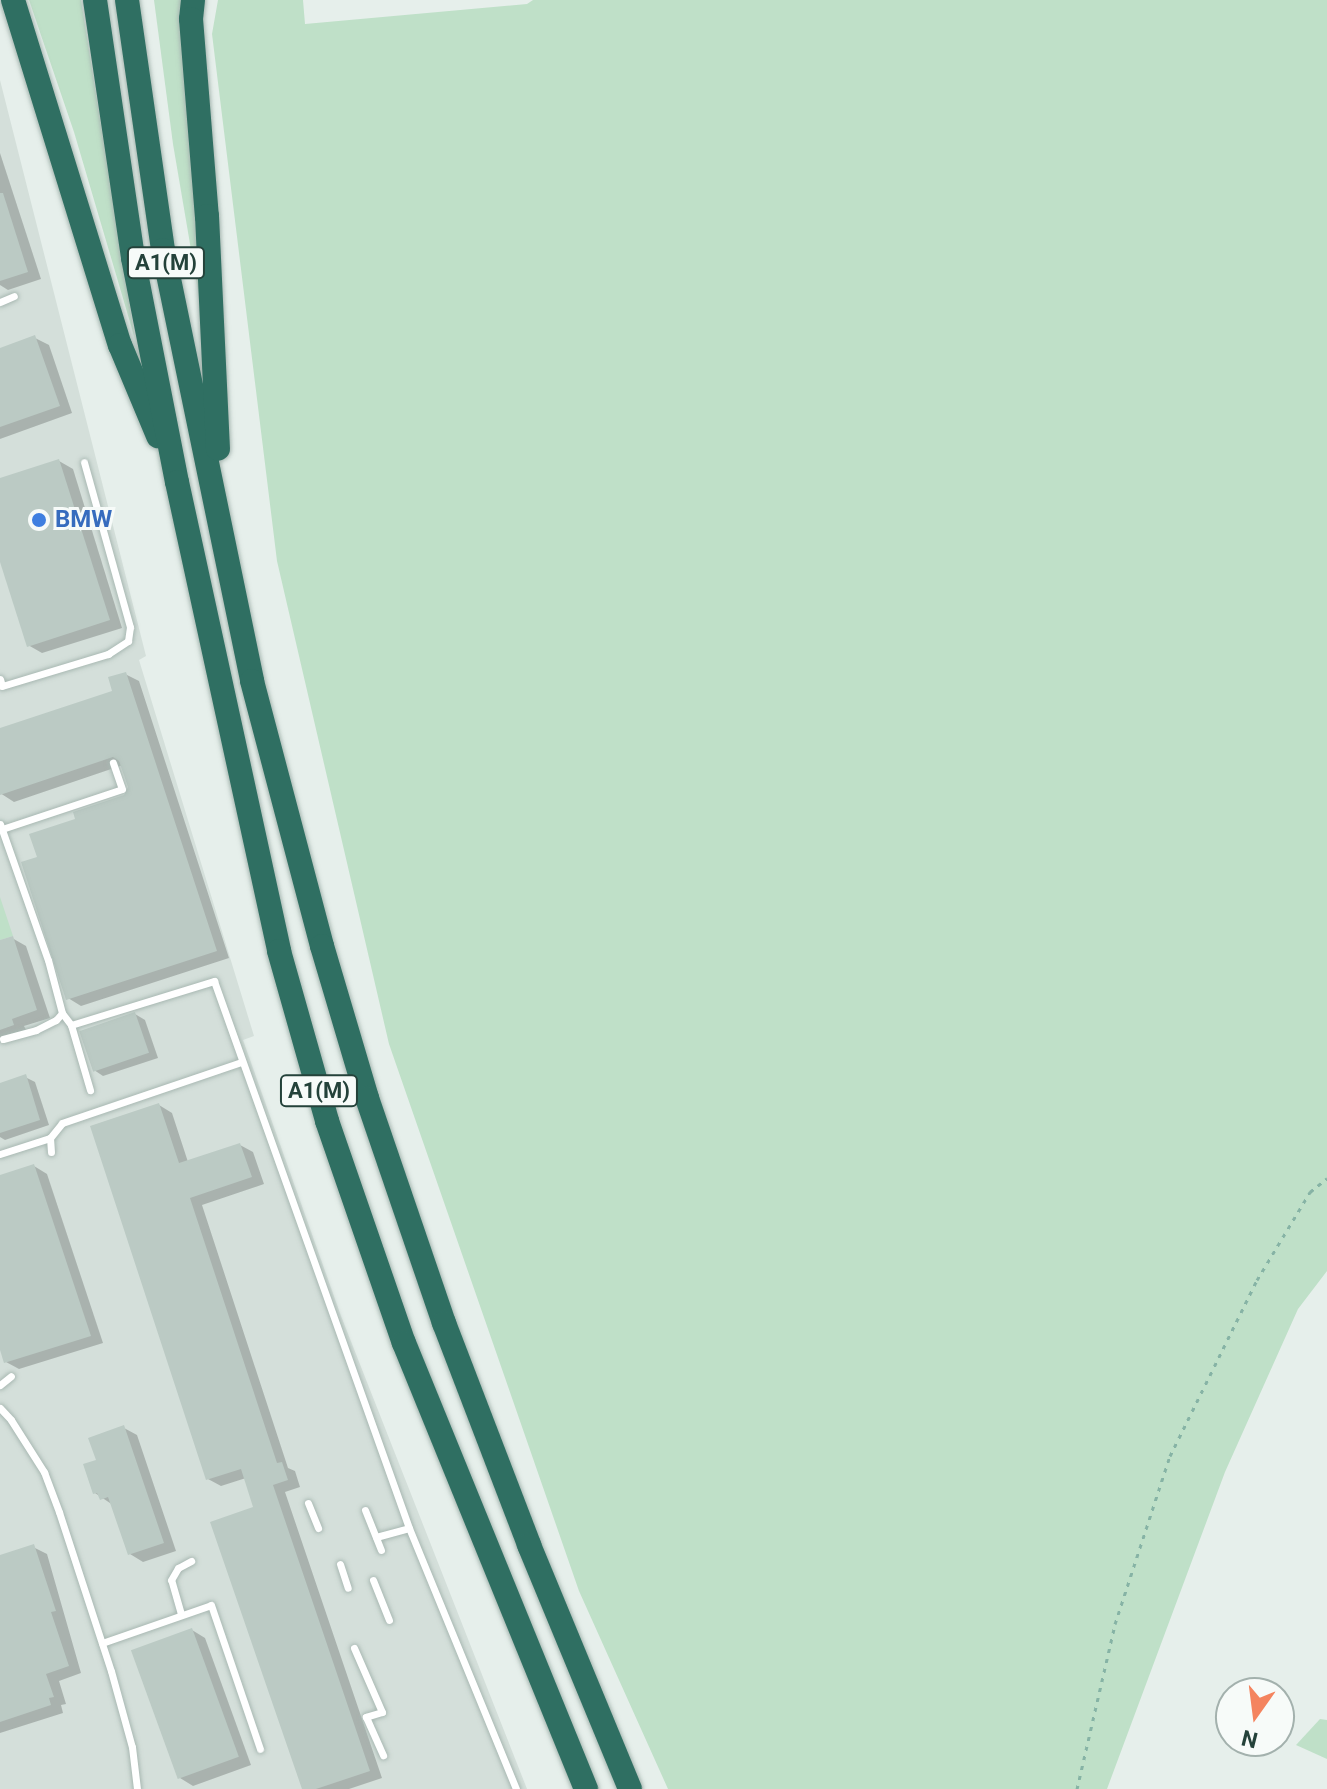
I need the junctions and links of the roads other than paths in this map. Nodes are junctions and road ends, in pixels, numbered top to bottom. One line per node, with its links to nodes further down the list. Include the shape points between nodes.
1 (13, 0): 8 (highway, A1(M), via 120,345)
2 (95, 0): 8 (highway, A1(M), via 133,258)
3 (127, 0): 9 (highway, A1(M), via 163,250)
4 (193, 0): 9 (highway, A1(M))
5 (14, 296): 6 (lane)
6 (0, 302)
7 (84, 462): 10 (lane, via 130,627 128,641 108,654 2,686)
8 (177, 482): 42 (highway, A1(M), via 254,849 327,1121 404,1343)
9 (221, 522): 43 (highway, A1(M), via 252,681 367,1098 450,1338)
10 (0, 681)
11 (113, 763): 12 (lane, via 122,789)
12 (1, 826): 13 (lane)
13 (62, 1013): 14 (lane); 15 (lane, via 36,1030)
14 (71, 1025): 16 (lane, via 214,981); 17 (lane)
15 (3, 1039)
16 (241, 1062): 18 (lane, via 62,1123); 27 (lane)
17 (90, 1090)
18 (50, 1138): 19 (lane); 20 (lane)
19 (51, 1152)
20 (0, 1154)
21 (11, 1376): 22 (lane)
22 (0, 1385)
23 (0, 1408): 36 (lane, via 44,1472)
24 (308, 1503): 26 (lane)
25 (365, 1510): 28 (lane)
26 (318, 1528)
27 (409, 1528): 28 (lane); 41 (lane)
28 (376, 1537): 29 (lane)
29 (381, 1550)
30 (191, 1561): 34 (lane, via 171,1580)
31 (340, 1564): 33 (lane)
32 (373, 1580): 35 (lane)
33 (348, 1588)
34 (181, 1614): 36 (lane); 38 (lane, via 211,1605)
35 (389, 1620)
36 (102, 1643): 40 (lane, via 132,1747)
37 (354, 1648): 39 (lane, via 382,1712 366,1717)
38 (260, 1749)
39 (383, 1755)
40 (137, 1789)
41 (516, 1789)
42 (586, 1789)
43 (630, 1789)

